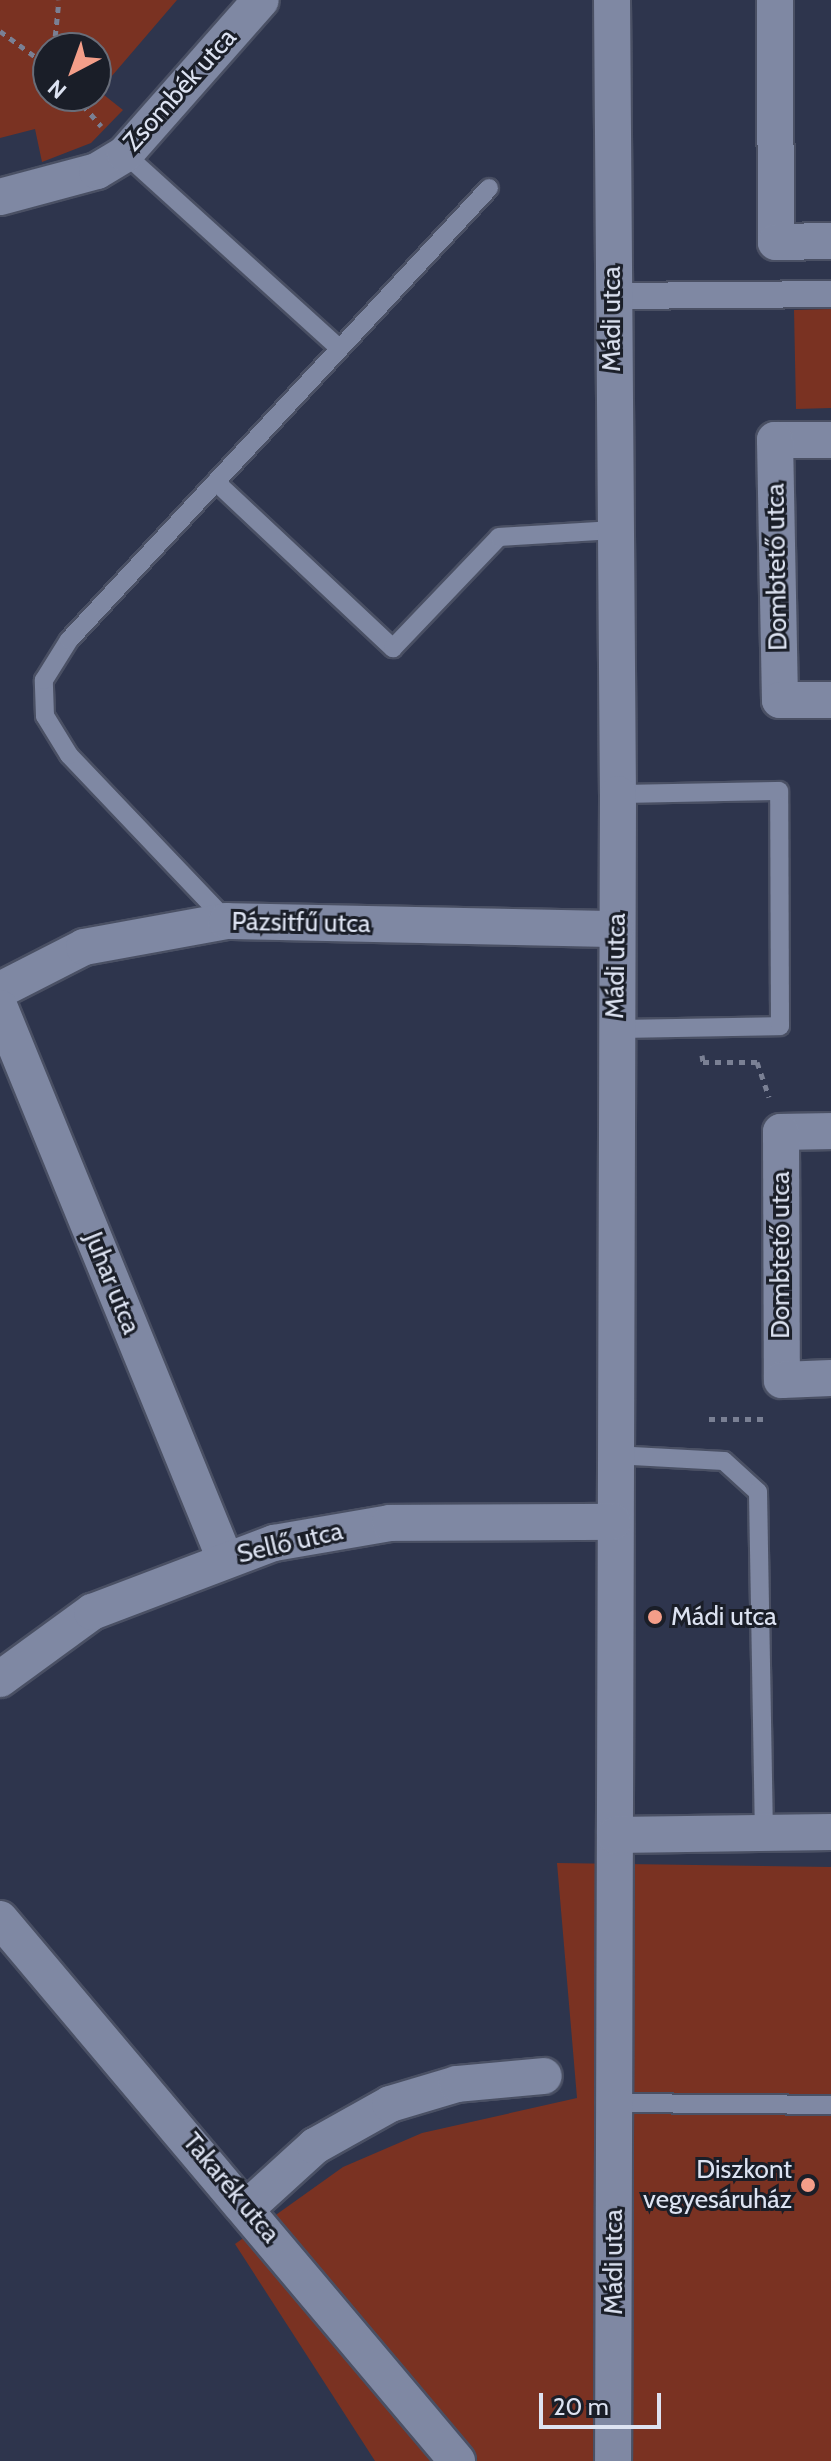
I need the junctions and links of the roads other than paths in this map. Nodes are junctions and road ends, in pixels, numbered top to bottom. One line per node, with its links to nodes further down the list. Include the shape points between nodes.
1 (261, 0): 4 (street, Zsombék utca)
2 (612, 0): 9 (street, Mádi utca)
3 (775, 0): 7 (street, via 776,242)
4 (125, 154): 6 (street, Zsombék utca, via 97,171); 10 (lane)
5 (489, 188): 10 (lane)
6 (0, 197)
7 (831, 241)
8 (831, 294): 9 (street)
9 (612, 296): 13 (street, Mádi utca)
10 (339, 348): 12 (lane)
11 (831, 440): 14 (street, Dombtető utca, via 775,440 780,700)
12 (216, 482): 13 (lane, via 393,648 499,537); 16 (lane, via 69,640 41,697 69,755)
13 (614, 530): 15 (street, Mádi utca)
14 (831, 700)
15 (618, 794): 17 (street, Mádi utca); 20 (lane, via 779,791 780,1026)
16 (227, 921): 17 (street, Pázsitfű utca); 18 (street, Pázsitfű utca, via 84,947)
17 (616, 929): 20 (street, Mádi utca)
18 (0, 990)
19 (0, 1008): 25 (street, Juhar utca)
20 (615, 1029): 23 (street, Mádi utca)
21 (831, 1131): 22 (street, Dombtető utca, via 781,1132 781,1147 782,1380)
22 (831, 1378)
23 (614, 1455): 24 (street, Mádi utca); 27 (lane, via 724,1461 758,1492)
24 (613, 1522): 25 (street, Sellő utca, via 390,1523); 29 (street, Mádi utca)
25 (225, 1559): 26 (street, Sellő utca, via 92,1612)
26 (0, 1679)
27 (764, 1832): 28 (street); 29 (street)
28 (831, 1832)
29 (615, 1835): 32 (street, Mádi utca)
30 (0, 1919): 34 (street, Takarék utca)
31 (544, 2076): 34 (street, via 457,2084 390,2104 315,2146)
32 (614, 2103): 33 (lane); 36 (street, Mádi utca)
33 (831, 2105)
34 (248, 2207): 35 (street, Takarék utca)
35 (457, 2461)
36 (613, 2461)

